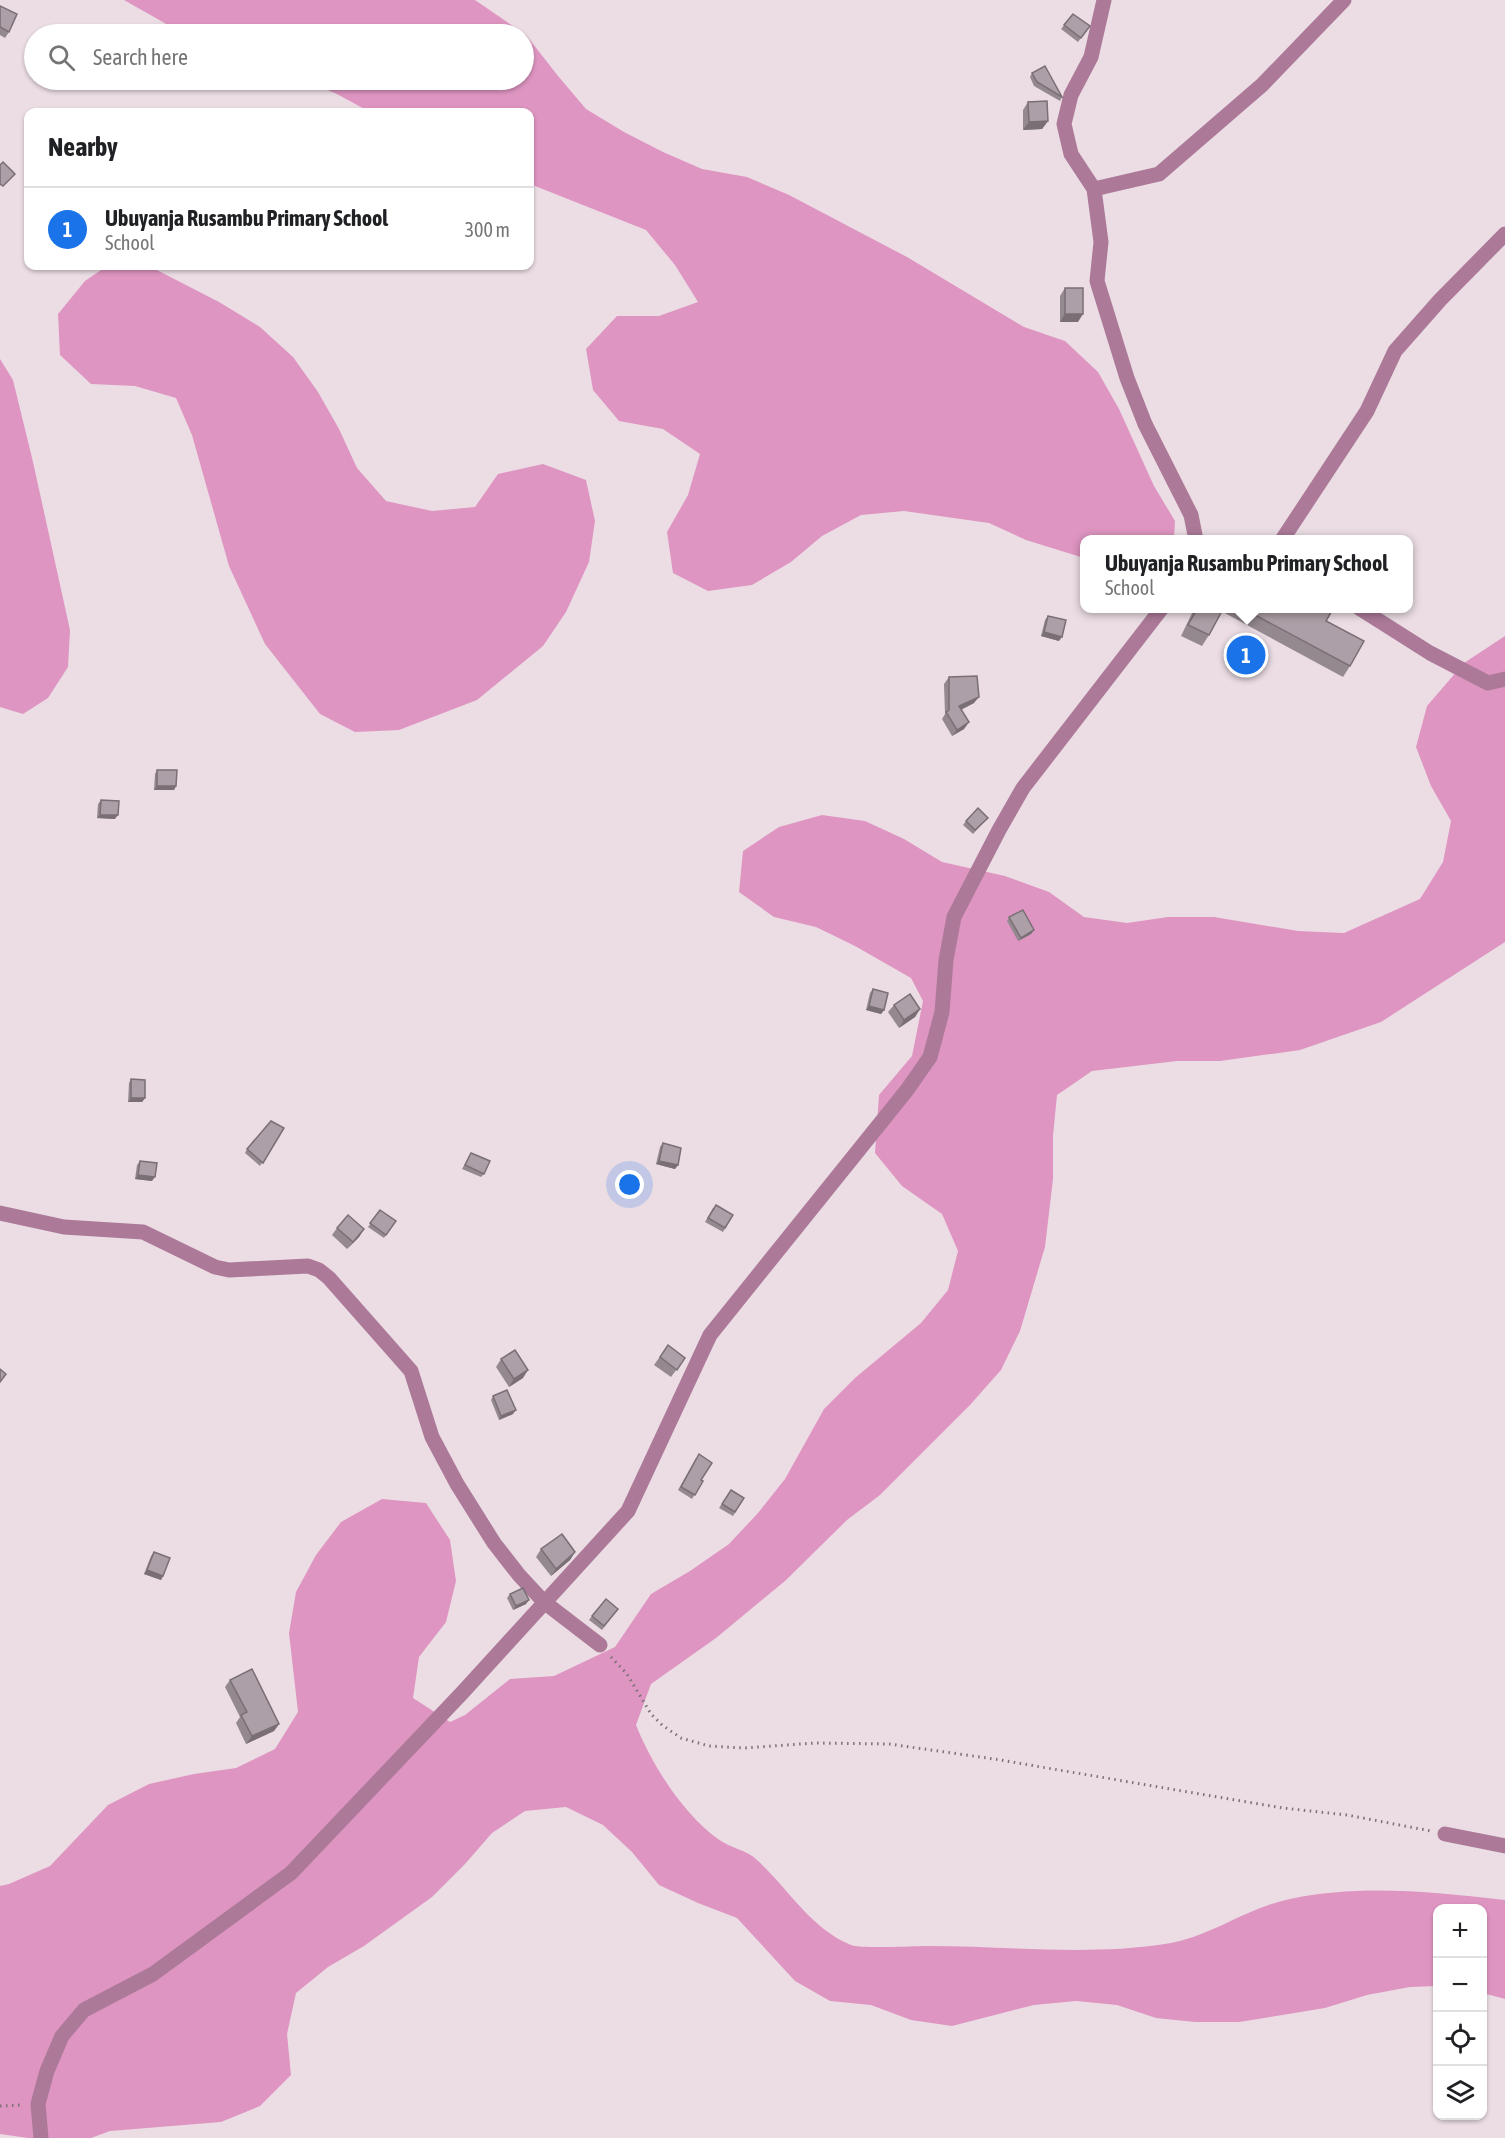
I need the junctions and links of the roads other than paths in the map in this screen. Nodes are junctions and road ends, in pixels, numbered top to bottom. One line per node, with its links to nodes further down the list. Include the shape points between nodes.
1 (1104, 0): 3 (street, via 1091,57 1071,95 1064,124 1071,154)
2 (1344, 0): 3 (street, via 1262,85 1160,174)
3 (1094, 189): 5 (street, via 1101,243 1097,281 1127,378 1145,424 1191,515)
4 (1505, 234): 6 (street, via 1395,351 1367,411)
5 (1195, 535)
6 (1285, 535)
7 (1159, 613): 11 (street, via 1023,788 954,917 942,1012 930,1057 710,1335 628,1511)
8 (1365, 613): 9 (street, via 1488,683)
9 (1505, 679)
10 (0, 1213): 11 (street, via 64,1227 143,1232 222,1269 308,1266 319,1270 411,1371 432,1437 457,1484 494,1543)
11 (544, 1602): 12 (street); 15 (street, via 291,1873 153,1974 84,2010 62,2036 47,2071 38,2104)
12 (600, 1645)
13 (1445, 1834): 14 (street)
14 (1505, 1846)
15 (40, 2138)

